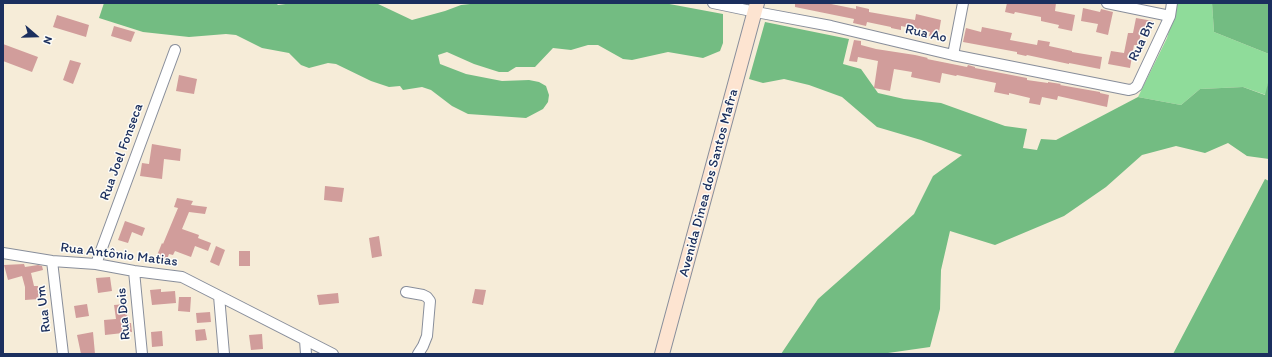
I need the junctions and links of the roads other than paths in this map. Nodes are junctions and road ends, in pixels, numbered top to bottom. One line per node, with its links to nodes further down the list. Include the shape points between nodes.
1 (713, 3): 5 (street, Rua Ao)
2 (963, 3): 8 (street)
3 (1107, 3): 6 (street)
4 (1172, 3): 6 (street, Rua Bn)
5 (757, 8): 8 (street, Rua Ao); 23 (street, Avenida Dinea dos Santos Mafra)
6 (1170, 16): 9 (street, Rua Bn)
7 (175, 50): 12 (street, Rua Joel Fonseca)
8 (953, 55): 9 (street, Rua Ao)
9 (1134, 89)
10 (3, 253): 11 (street, Rua Antônio Matias)
11 (52, 261): 12 (street, Rua Antônio Matias); 17 (street, Rua Um)
12 (96, 264): 13 (street, Rua Antônio Matias)
13 (134, 271): 15 (street, Rua Antônio Matias, via 182,277); 18 (street, Rua Dois)
14 (406, 292): 22 (street, via 423,295 430,301 427,336)
15 (219, 296): 16 (street, Rua Antônio Matias); 19 (street)
16 (304, 340): 20 (street); 21 (street, Rua Antônio Matias)
17 (63, 354)
18 (142, 354)
19 (224, 354)
20 (306, 354)
21 (334, 354)
22 (418, 354)
23 (662, 354)

